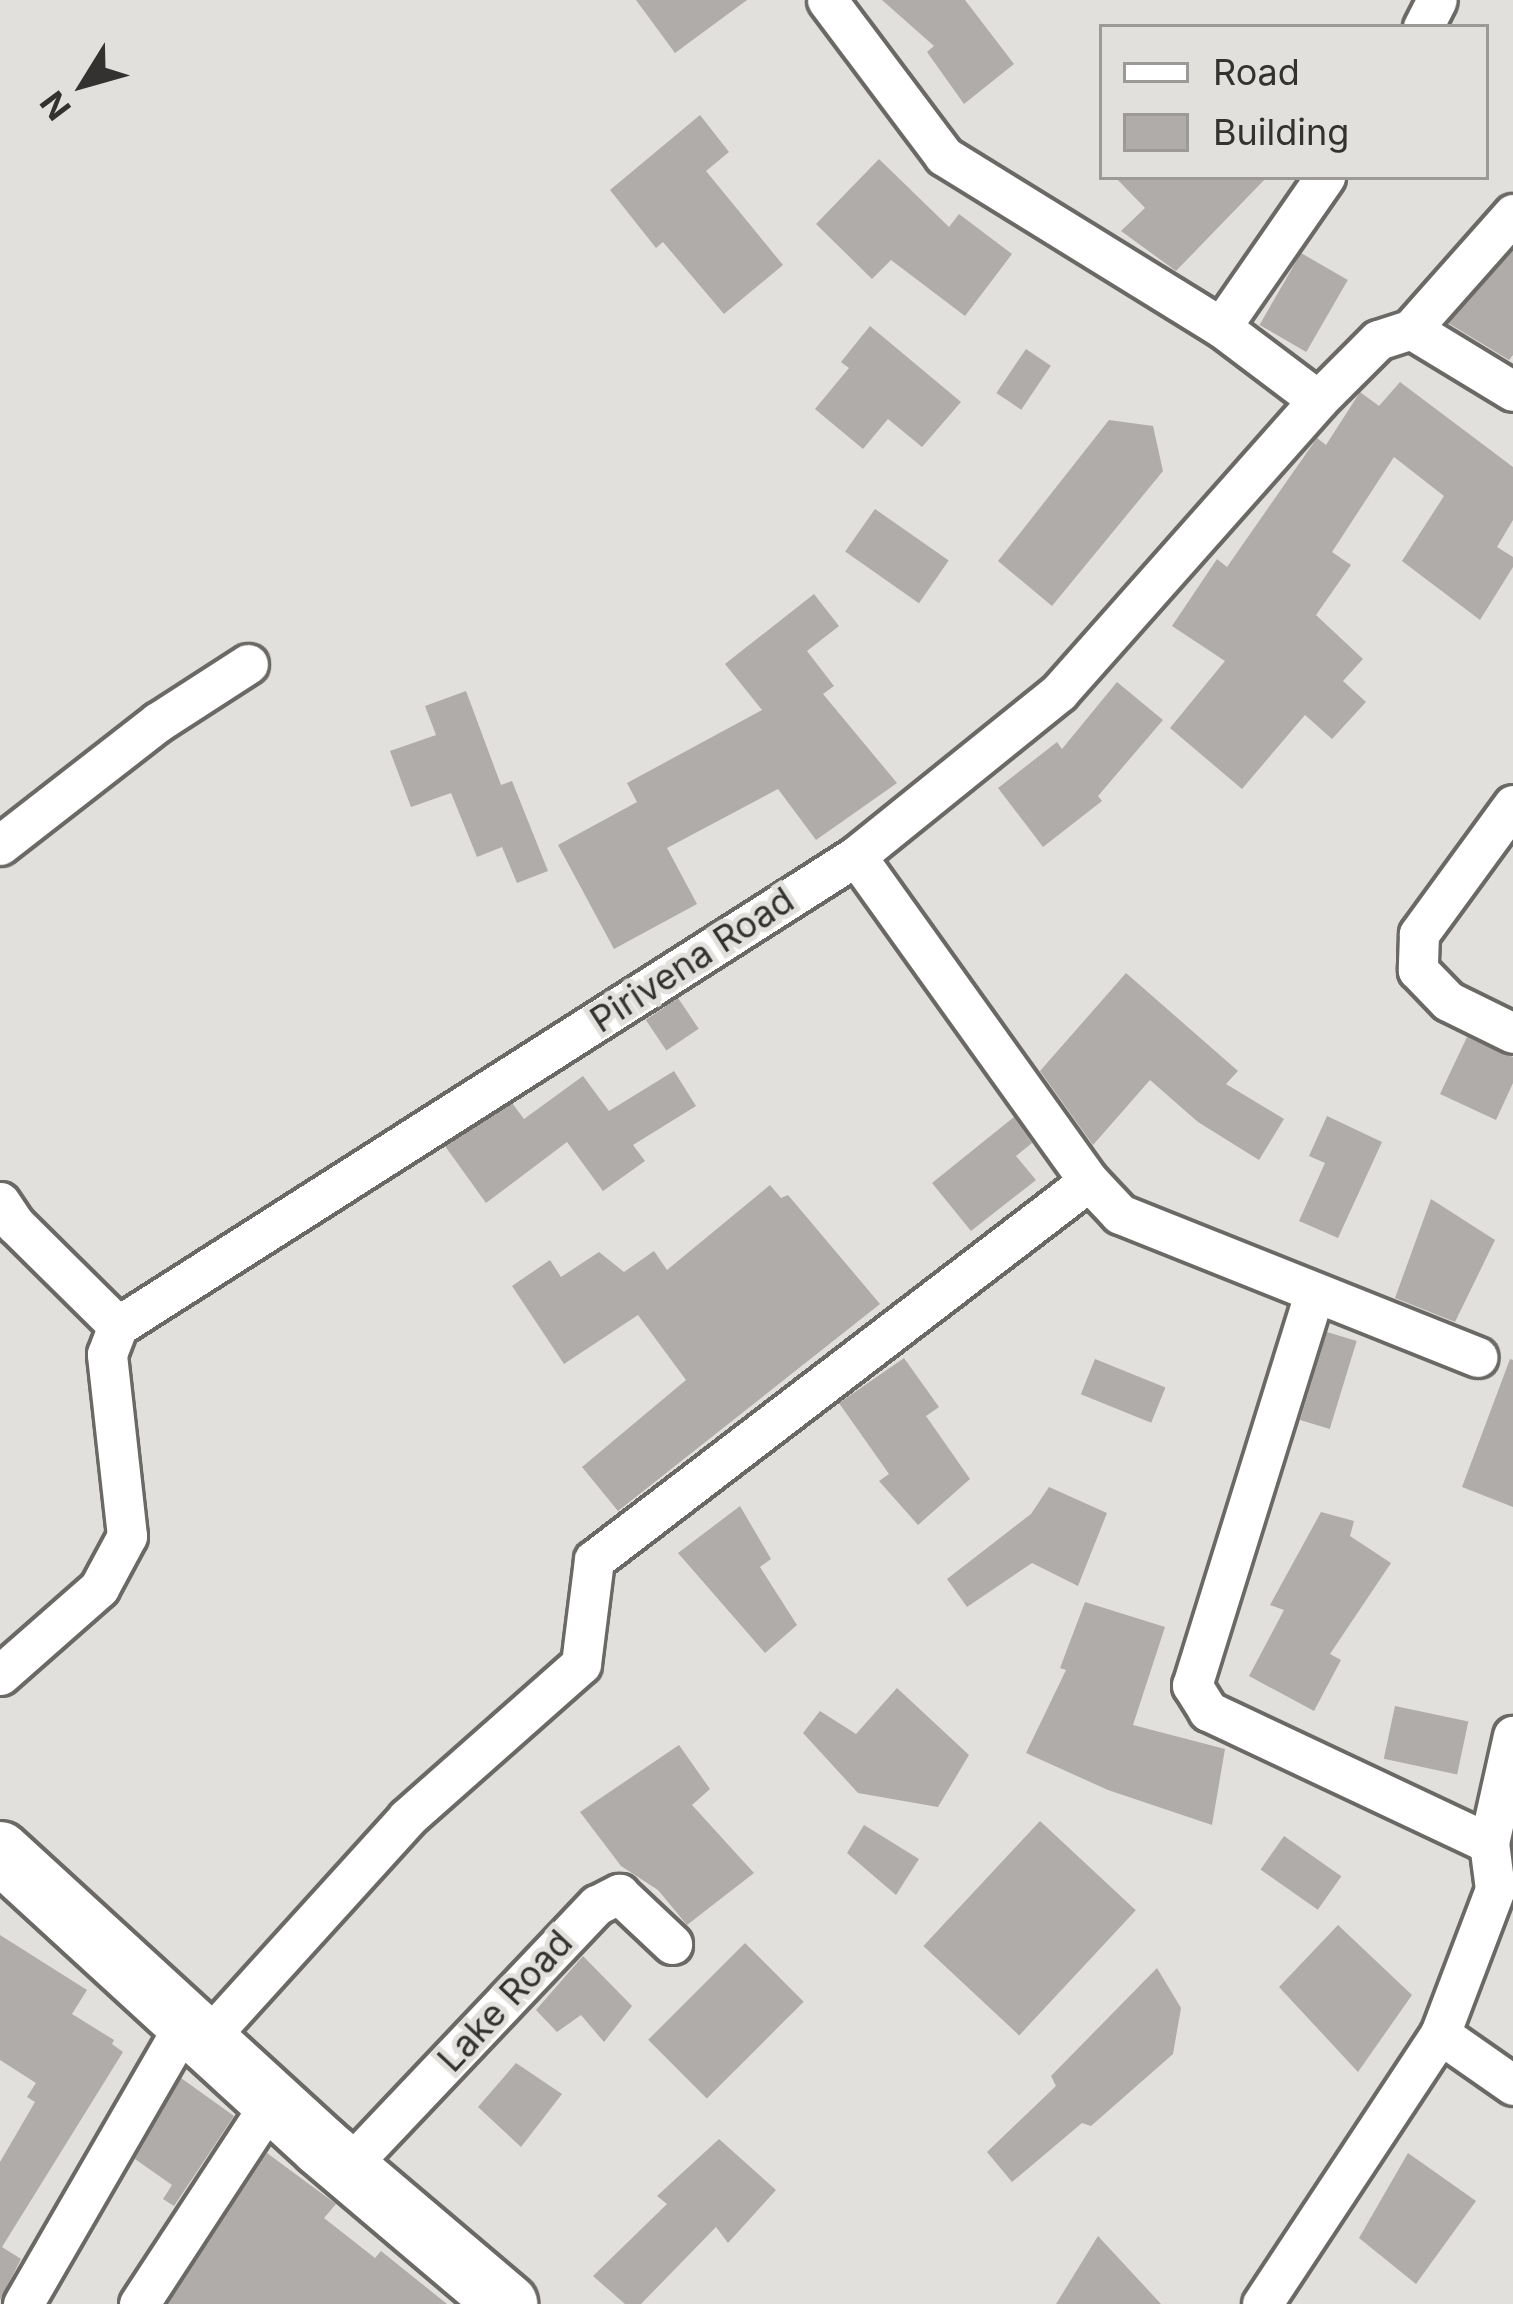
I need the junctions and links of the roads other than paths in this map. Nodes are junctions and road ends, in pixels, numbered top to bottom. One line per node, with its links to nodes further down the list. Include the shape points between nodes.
1 (827, 0): 4 (street, via 944,156)
2 (1323, 180): 4 (street)
3 (1513, 214): 5 (street, Pirivena Road)
4 (1221, 327): 7 (street)
5 (1412, 329): 6 (street); 7 (street, Pirivena Road, via 1378,340)
6 (1513, 391)
7 (1318, 400): 11 (street, Pirivena Road, via 1059,692)
8 (248, 664): 10 (street, via 158,722)
9 (1513, 805): 12 (street, via 1419,934 1418,970 1448,1001)
10 (0, 845)
11 (856, 856): 13 (street); 16 (street, Pirivena Road)
12 (1513, 1034)
13 (1089, 1180): 15 (street, via 1120,1214); 23 (street, via 594,1560 581,1664 407,1818)
14 (0, 1202): 16 (street)
15 (1314, 1294): 17 (street); 20 (street, via 1192,1684 1208,1711)
16 (118, 1326): 18 (street, via 106,1354 127,1536 99,1588)
17 (1477, 1357)
18 (0, 1675)
19 (1513, 1736): 20 (street)
20 (1489, 1843): 24 (street, via 1495,1889)
21 (0, 1852): 23 (main road)
22 (672, 1944): 27 (street, Lake Road, via 619,1894 597,1905)
23 (196, 2031): 26 (main road); 29 (street)
24 (1440, 2034): 25 (street); 31 (street)
25 (1513, 2085)
26 (272, 2101): 27 (main road); 30 (street)
27 (347, 2168): 28 (main road)
28 (503, 2303)
29 (22, 2304)
30 (139, 2304)
31 (1262, 2304)

